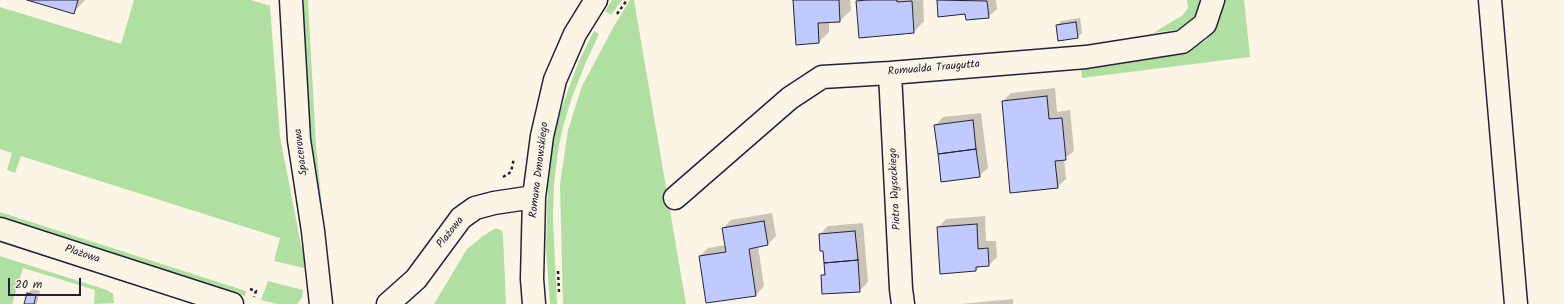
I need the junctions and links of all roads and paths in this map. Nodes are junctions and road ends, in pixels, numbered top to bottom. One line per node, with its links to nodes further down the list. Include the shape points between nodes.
1 (291, 0): 14 (street, Spacerowa, via 299,140)
2 (596, 0): 8 (street, Romana Dmowskiego, via 575,34 555,80 542,136)
3 (627, 0): 6 (path)
4 (1213, 0): 7 (street, Romualda Traugutta, via 1205,24 1182,42 1086,57)
5 (1490, 0): 18 (street)
6 (616, 16)
7 (890, 73): 9 (street, Romualda Traugutta, via 822,77 790,98); 17 (street, Piotra Wysockiego)
8 (534, 198): 15 (street, Plażowa, via 475,208 462,218 416,279); 16 (street, Romana Dmowskiego)
9 (674, 198)
10 (0, 229): 13 (street, Plażowa)
11 (557, 266): 12 (path)
12 (559, 296)
13 (232, 304)
14 (321, 304)
15 (388, 304)
16 (534, 304)
17 (903, 304)
18 (1516, 304)

